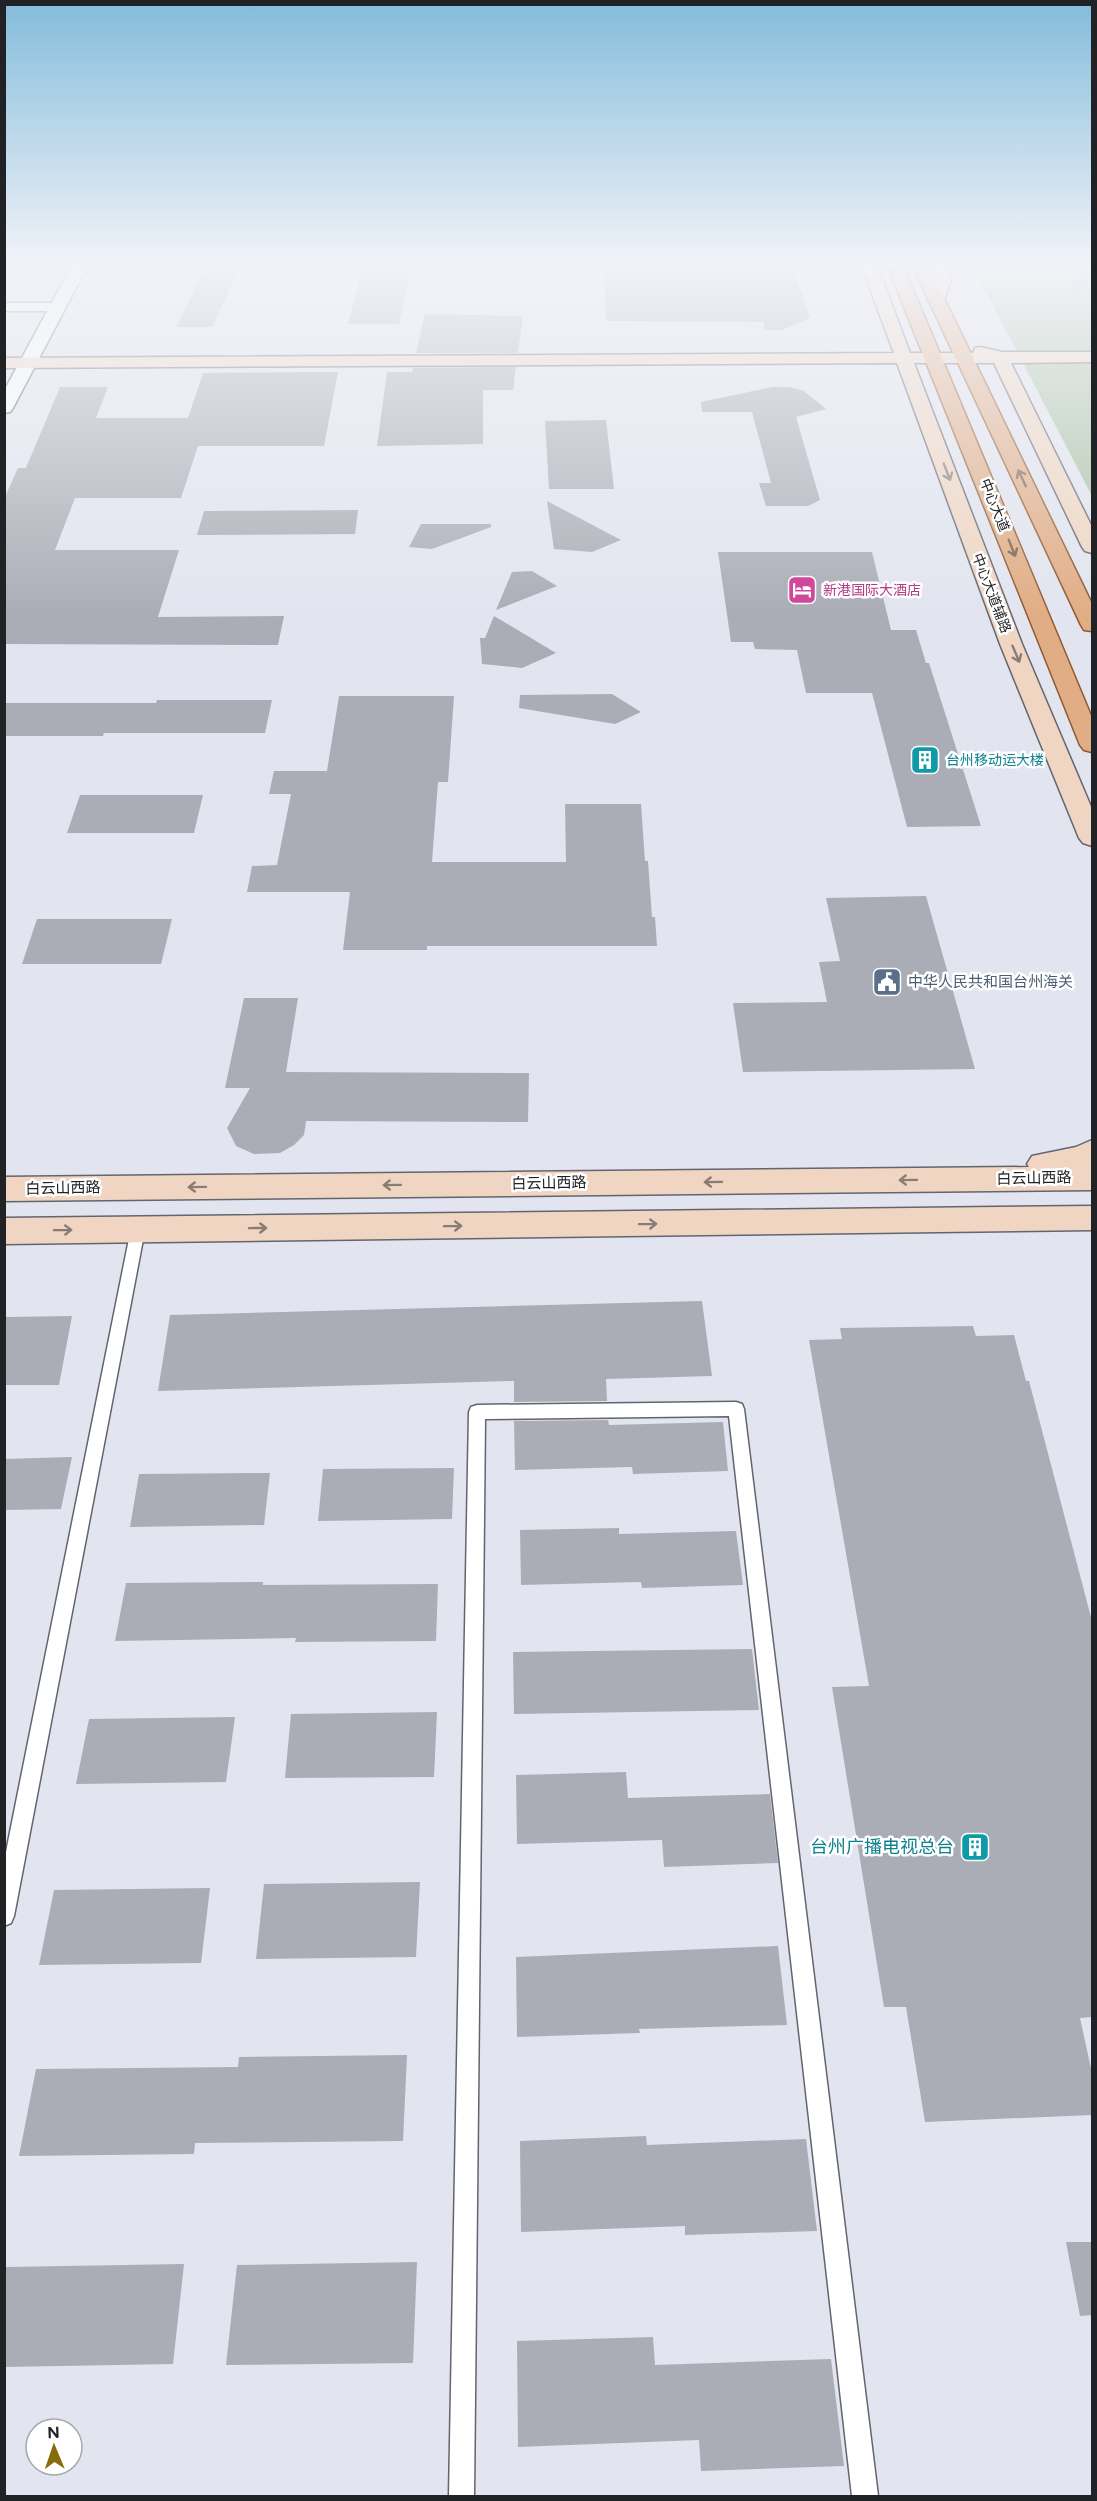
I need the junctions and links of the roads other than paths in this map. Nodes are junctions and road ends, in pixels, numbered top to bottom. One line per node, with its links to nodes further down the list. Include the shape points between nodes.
1 (17, 382): 6 (street)
2 (912, 382): 10 (main road, 中心大道辅路, one-way to 10, via 1011,644)
3 (944, 382): 9 (main road, 中心大道, one-way to 9)
4 (976, 382): 8 (main road, one-way to 4)
5 (1012, 382): 7 (main road)
6 (4, 408)
7 (1092, 547)
8 (1092, 625)
9 (1092, 745)
10 (1092, 838)
11 (1092, 1151): 13 (main road, via 1084,1156)
12 (1092, 1178): 13 (main road, 白云山西路)
13 (960, 1179): 14 (main road, 白云山西路, one-way to 14)
14 (4, 1189)
15 (1092, 1218): 16 (main road)
16 (943, 1220): 17 (main road, one-way to 16); 19 (main road)
17 (138, 1229): 18 (main road, one-way to 17); 20 (lane)
18 (4, 1231)
19 (1092, 1241)
20 (4, 1916)
21 (460, 2496): 22 (lane, via 477,1412 736,1409)
22 (865, 2496)

